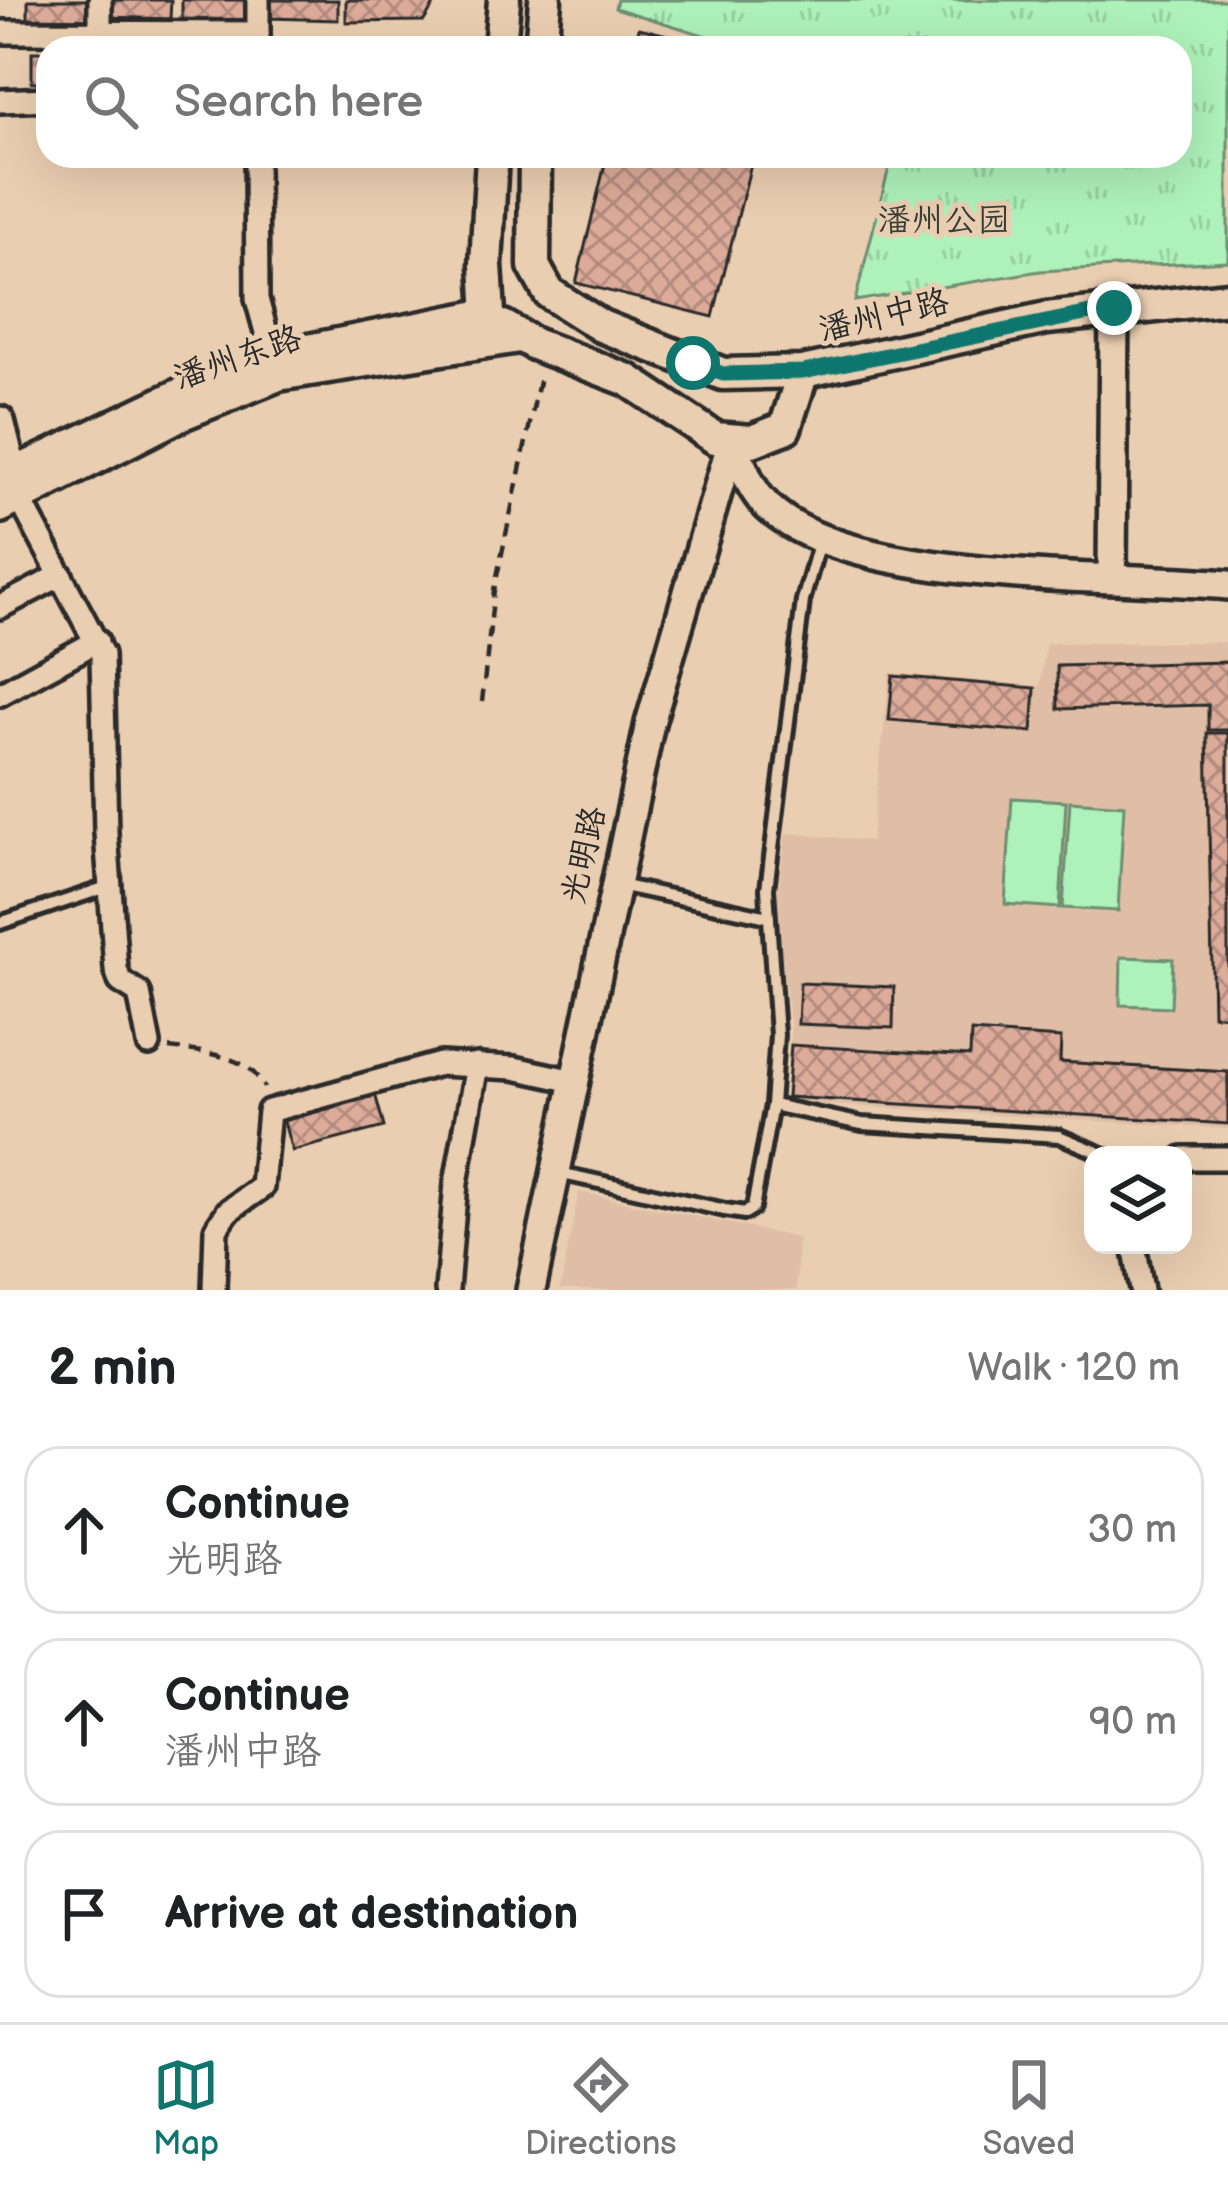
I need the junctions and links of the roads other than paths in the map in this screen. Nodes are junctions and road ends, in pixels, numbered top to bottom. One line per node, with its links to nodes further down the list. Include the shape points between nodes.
1 (100, 0): 7 (street)
2 (259, 0): 8 (street)
3 (504, 0): 9 (main road)
4 (544, 0): 10 (main road)
5 (0, 32): 6 (street)
6 (50, 36)
7 (100, 36)
8 (258, 36)
9 (501, 36)
10 (542, 36)
11 (36, 100): 12 (street)
12 (0, 101)
13 (256, 168): 20 (street, via 257,299)
14 (491, 168): 18 (main road)
15 (535, 168): 21 (main road, via 534,266 549,293 602,326 723,374)
16 (1228, 298): 17 (main road, 潘州中路)
17 (1114, 308): 21 (main road, 潘州中路); 27 (street)
18 (490, 314): 19 (main road); 20 (main road, 潘州东路)
19 (532, 342): 20 (main road, 潘州东路); 23 (main road, via 628,380 697,430)
20 (274, 365): 24 (main road, 潘州东路)
21 (803, 372): 23 (main road, 潘州中路, via 785,428)
22 (0, 421): 24 (street)
23 (732, 441): 25 (street, via 767,506); 32 (street, 光明路, via 650,723)
24 (8, 490): 26 (street)
25 (821, 536): 27 (street, via 978,572); 34 (lane, via 803,601)
26 (61, 574): 29 (street); 30 (street)
27 (1112, 578): 28 (street)
28 (1228, 585)
29 (0, 607)
30 (97, 641): 31 (street); 33 (street)
31 (0, 694)
32 (614, 884): 34 (lane); 38 (street, 光明路)
33 (110, 886): 35 (lane); 36 (street, via 117,974 139,993)
34 (768, 917): 39 (lane, via 777,1003)
35 (0, 923)
36 (149, 1043)
37 (477, 1065): 38 (street); 45 (street, via 420,1066 268,1111 262,1187 216,1229); 46 (street)
38 (574, 1082): 43 (street, 光明路)
39 (772, 1105): 40 (lane, via 862,1124 1059,1136); 43 (lane, via 750,1212)
40 (1084, 1146)
41 (1192, 1158): 42 (street)
42 (1228, 1158)
43 (556, 1172): 47 (street, 光明路)
44 (1136, 1254): 48 (street)
45 (214, 1290)
46 (446, 1290)
47 (531, 1290)
48 (1142, 1290)

